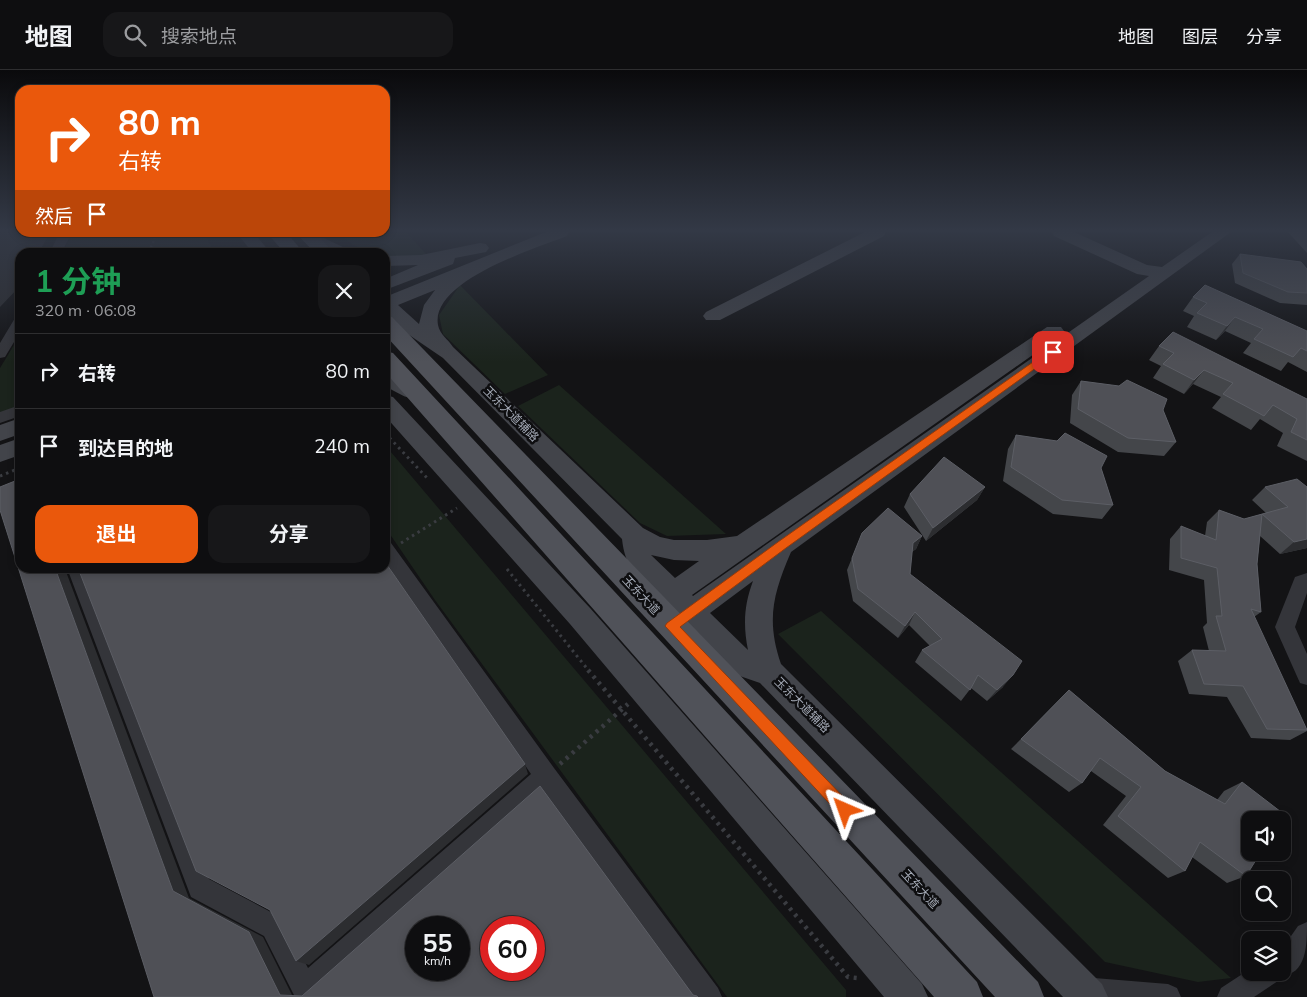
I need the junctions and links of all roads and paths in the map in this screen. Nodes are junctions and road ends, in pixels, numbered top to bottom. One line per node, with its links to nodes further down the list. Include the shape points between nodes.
1 (442, 275): 6 (street)
2 (460, 275): 12 (street, 玉东大道辅路, via 442,293 428,322)
3 (793, 275): 8 (street)
4 (1145, 275): 27 (street)
5 (1146, 275): 28 (street)
6 (390, 302)
7 (390, 311): 12 (main road, 玉东大道)
8 (713, 316)
9 (15, 329): 10 (street)
10 (0, 354)
11 (390, 360): 12 (main road, 玉东大道)
12 (435, 376): 13 (street); 26 (street, 玉东大道辅路); 34 (main road, 玉东大道, via 540,488); 47 (main road, 玉东大道)
13 (390, 377)
14 (390, 409): 25 (street)
15 (15, 412): 16 (street)
16 (0, 418)
17 (15, 428): 18 (street)
18 (0, 433)
19 (390, 438): 24 (path)
20 (15, 448): 21 (street)
21 (0, 454)
22 (15, 470): 23 (path)
23 (0, 476)
24 (431, 482)
25 (461, 505): 29 (path); 37 (street)
26 (634, 535): 27 (street, via 656,546 692,550 718,551); 34 (street, 玉东大道辅路, via 637,557)
27 (744, 544): 34 (street)
28 (782, 545): 34 (street); 35 (street, via 762,587 756,615 759,644)
29 (390, 548)
30 (390, 556): 39 (street)
31 (506, 568): 38 (path)
32 (78, 573): 39 (street, via 200,888 273,927 304,988)
33 (1307, 581): 36 (street, via 1302,582 1285,627)
34 (672, 610): 35 (street, 玉东大道辅路, via 744,665); 48 (main road, 玉东大道)
35 (769, 672): 44 (street, 玉东大道辅路)
36 (1307, 676)
37 (644, 691): 38 (path); 45 (street)
38 (621, 710): 39 (path); 42 (path, via 848,976)
39 (546, 776): 46 (street)
40 (1307, 935): 41 (street)
41 (1291, 958)
42 (865, 980)
43 (1255, 981): 50 (street)
44 (1085, 993): 49 (street)
45 (900, 994)
46 (709, 997)
47 (962, 997)
48 (1023, 997)
49 (1168, 997)
50 (1230, 997)

